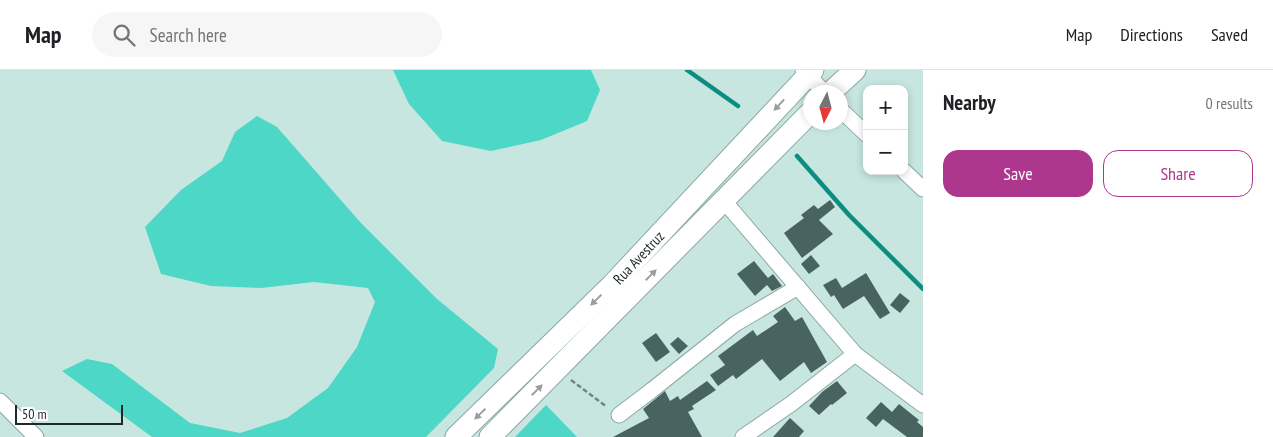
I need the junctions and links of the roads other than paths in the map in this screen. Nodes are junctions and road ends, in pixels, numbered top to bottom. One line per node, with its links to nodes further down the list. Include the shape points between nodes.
1 (855, 70): 4 (main road)
2 (808, 72): 3 (street); 17 (main road, Rua Avestruz, one-way to 17, via 612,285)
3 (818, 85)
4 (839, 85)
5 (848, 117): 7 (street)
6 (803, 120): 10 (main road, Rua Avestruz)
7 (863, 131)
8 (908, 175): 9 (street)
9 (923, 189)
10 (724, 201): 11 (street); 18 (main road, Rua Avestruz, one-way to 10)
11 (798, 287): 12 (street); 15 (street, via 735,324)
12 (855, 354): 14 (street); 19 (street)
13 (0, 401): 16 (street)
14 (923, 405)
15 (618, 415)
16 (36, 437)
17 (456, 437)
18 (490, 437)
19 (742, 437)

